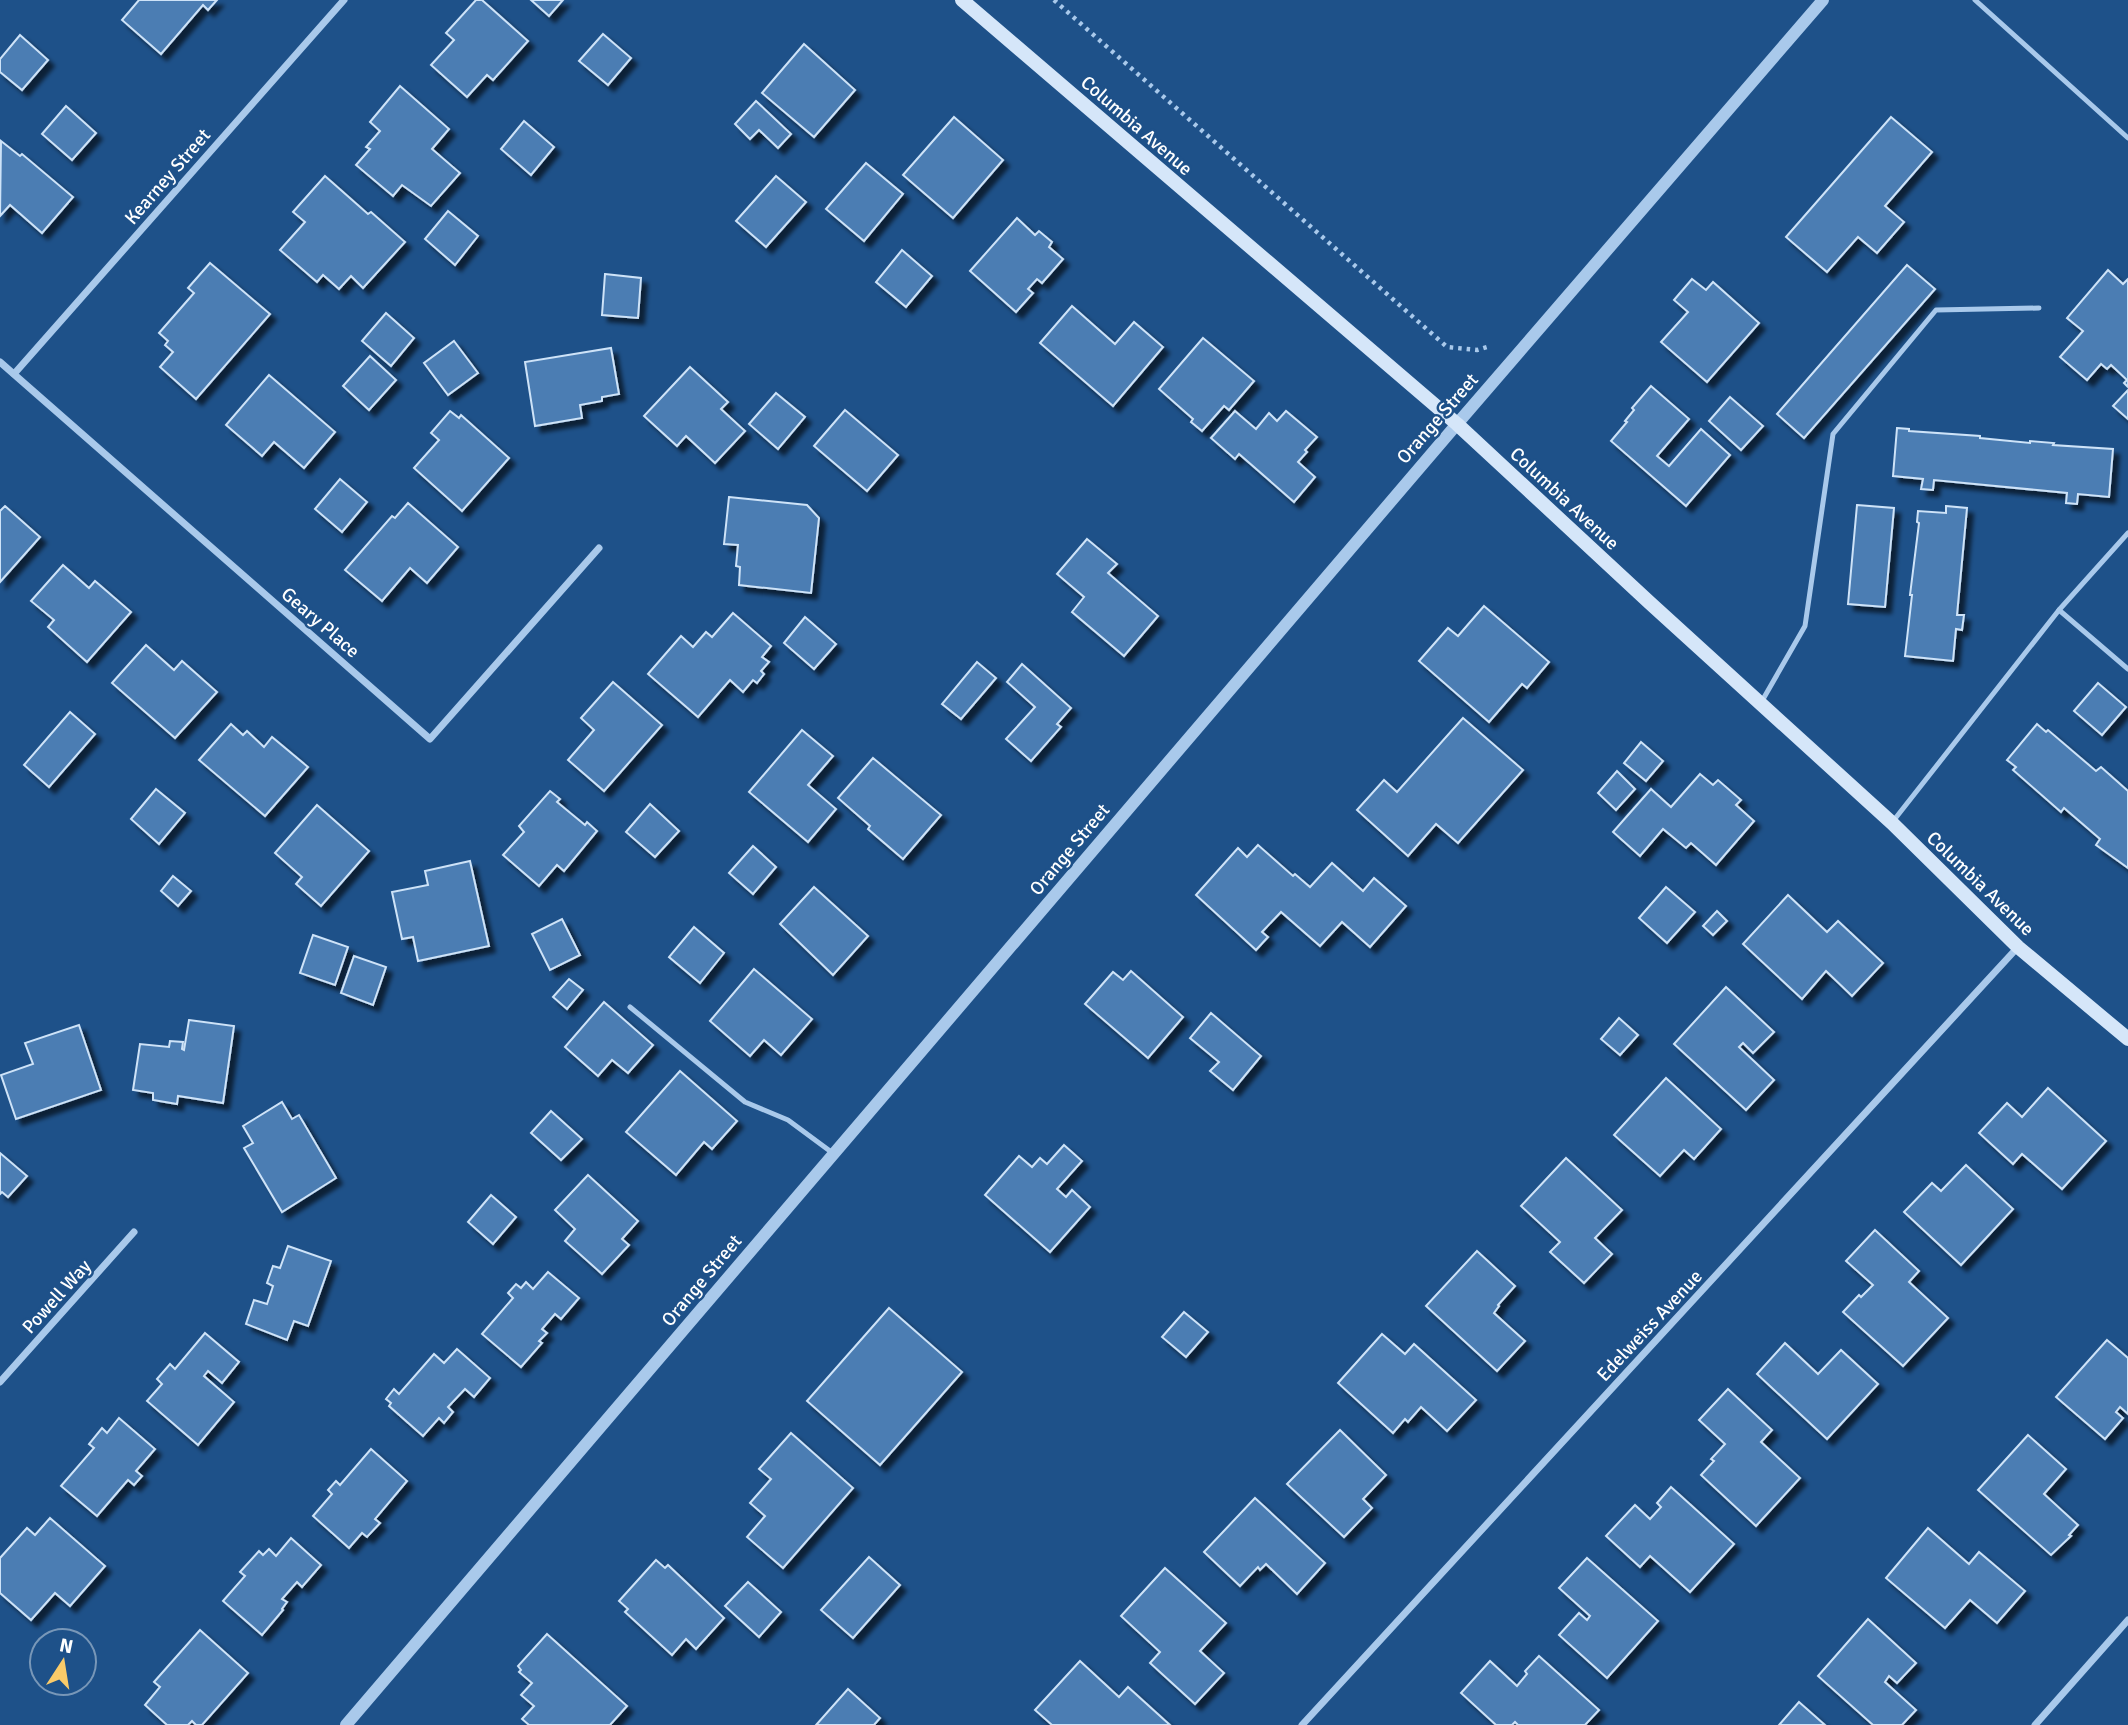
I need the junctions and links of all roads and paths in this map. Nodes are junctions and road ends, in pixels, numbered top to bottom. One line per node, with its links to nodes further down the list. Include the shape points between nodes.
1 (344, 0): 10 (street, Kearney Street)
2 (962, 0): 11 (main road, Columbia Avenue)
3 (1054, 0): 8 (path, via 1447,347 1477,350)
4 (1823, 0): 11 (street, Orange Street)
5 (1975, 0): 6 (lane)
6 (2128, 138)
7 (2039, 308): 16 (lane, via 1936,310 1833,434 1805,626)
8 (1497, 343)
9 (0, 362): 10 (street, Geary Place)
10 (14, 374): 13 (street, Geary Place, via 430,739)
11 (1457, 424): 16 (main road, Columbia Avenue); 21 (street, Orange Street)
12 (2128, 533): 14 (lane)
13 (599, 548)
14 (2059, 610): 15 (lane); 17 (lane)
15 (2128, 669)
16 (1760, 704): 17 (main road, Columbia Avenue)
17 (1892, 823): 18 (main road, Columbia Avenue)
18 (2018, 947): 20 (main road, Columbia Avenue); 26 (street, Edelweiss Avenue)
19 (630, 1007): 21 (lane, via 745,1102 788,1120)
20 (2128, 1039)
21 (834, 1154): 25 (street, Orange Street)
22 (134, 1232): 23 (street, Powell Way)
23 (0, 1382)
24 (2128, 1619): 27 (street)
25 (346, 1725)
26 (1302, 1725)
27 (2035, 1725)

